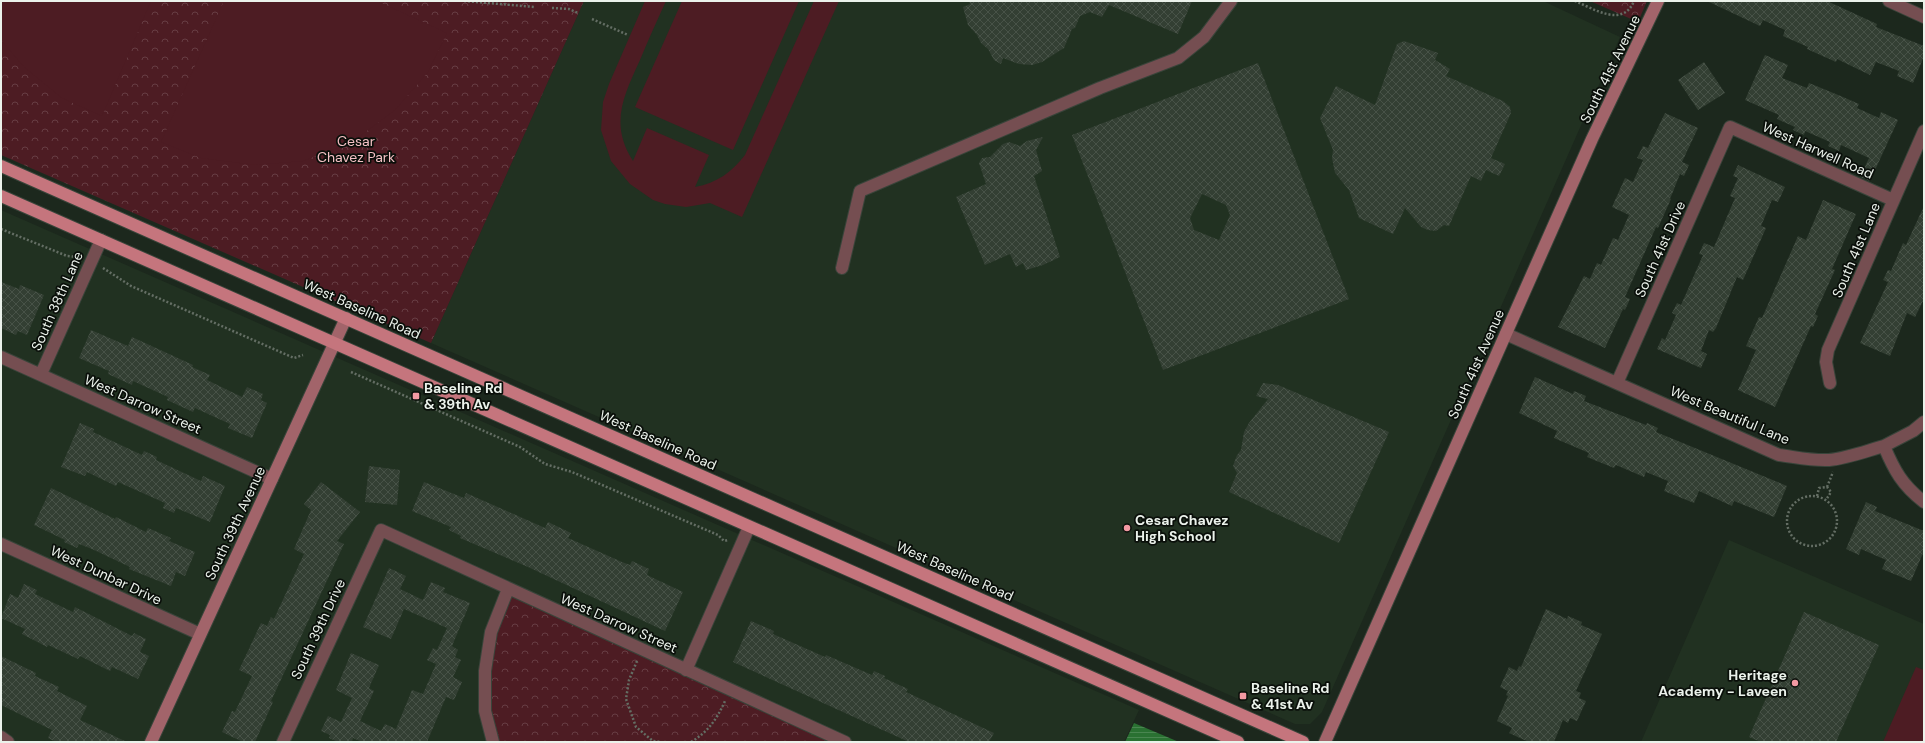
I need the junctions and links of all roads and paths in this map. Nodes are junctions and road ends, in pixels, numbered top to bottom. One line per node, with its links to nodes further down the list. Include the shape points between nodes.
1 (464, 1): 7 (path)
2 (1231, 1): 22 (street, via 1204,37 1178,58 1100,88 860,191)
3 (1575, 1): 4 (path, via 1615,16 1629,10)
4 (1634, 1)
5 (1658, 1): 24 (street, South 41st Avenue, via 1592,139)
6 (1888, 1): 10 (street)
7 (535, 7)
8 (552, 8): 9 (path, via 569,9)
9 (578, 13)
10 (1924, 17)
11 (592, 19): 12 (path)
12 (628, 35)
13 (1730, 127): 17 (street, West Harwell Road); 30 (street, South 41st Drive)
14 (1924, 131): 17 (street, South 41st Lane)
15 (1, 166): 23 (main road, West Baseline Road)
16 (1, 196): 19 (main road)
17 (1894, 200): 31 (street, South 41st Lane, via 1828,350 1826,362)
18 (1, 229): 20 (path, via 67,256)
19 (101, 240): 25 (main road); 29 (street, South 38th Lane)
20 (79, 257)
21 (103, 268): 26 (path, via 131,286 294,358)
22 (842, 268)
23 (346, 318): 25 (street, South 39th Avenue); 56 (main road, West Baseline Road)
24 (1506, 334): 30 (street, West Beautiful Lane); 57 (street, South 41st Avenue)
25 (334, 343): 34 (street, South 39th Avenue); 38 (main road)
26 (303, 355)
27 (1, 357): 29 (street, West Darrow Street)
28 (351, 372): 40 (path, via 520,448 545,464 572,472 718,535 724,541)
29 (41, 374): 34 (street, West Darrow Street)
30 (1617, 383): 33 (street, West Beautiful Lane, via 1779,455 1828,460)
31 (1830, 383)
32 (1924, 422): 33 (street, West Beautiful Lane, via 1913,431)
33 (1884, 446): 37 (street, via 1894,471 1909,490)
34 (272, 479): 43 (street, South 39th Avenue)
35 (1816, 496): 36 (path); 36 (path, via 1819,488 1827,487 1831,492); 36 (path, via 1805,496 1798,500 1788,513 1788,530 1799,543 1816,546 1831,538 1835,530 1836,515)
36 (1826, 500)
37 (1924, 502)
38 (749, 527): 45 (street); 55 (main road)
39 (381, 530): 42 (street, West Darrow Street); 48 (street, South 39th Drive)
40 (728, 540)
41 (1, 545): 43 (street, West Dunbar Drive)
42 (508, 589): 44 (street, West Darrow Street); 51 (street, via 491,632 484,670 485,711)
43 (200, 634): 50 (street, South 39th Avenue)
44 (642, 650): 45 (street, West Darrow Street); 52 (path, via 629,680 626,699 636,728 653,741)
45 (686, 670): 46 (street, West Darrow Street)
46 (730, 690): 53 (path, via 716,721 703,735); 54 (street, West Darrow Street)
47 (1, 738): 49 (street)
48 (285, 741)
49 (8, 742)
50 (151, 742)
51 (493, 742)
52 (661, 742)
53 (691, 742)
54 (845, 742)
55 (1238, 742)
56 (1303, 742)
57 (1325, 742)

